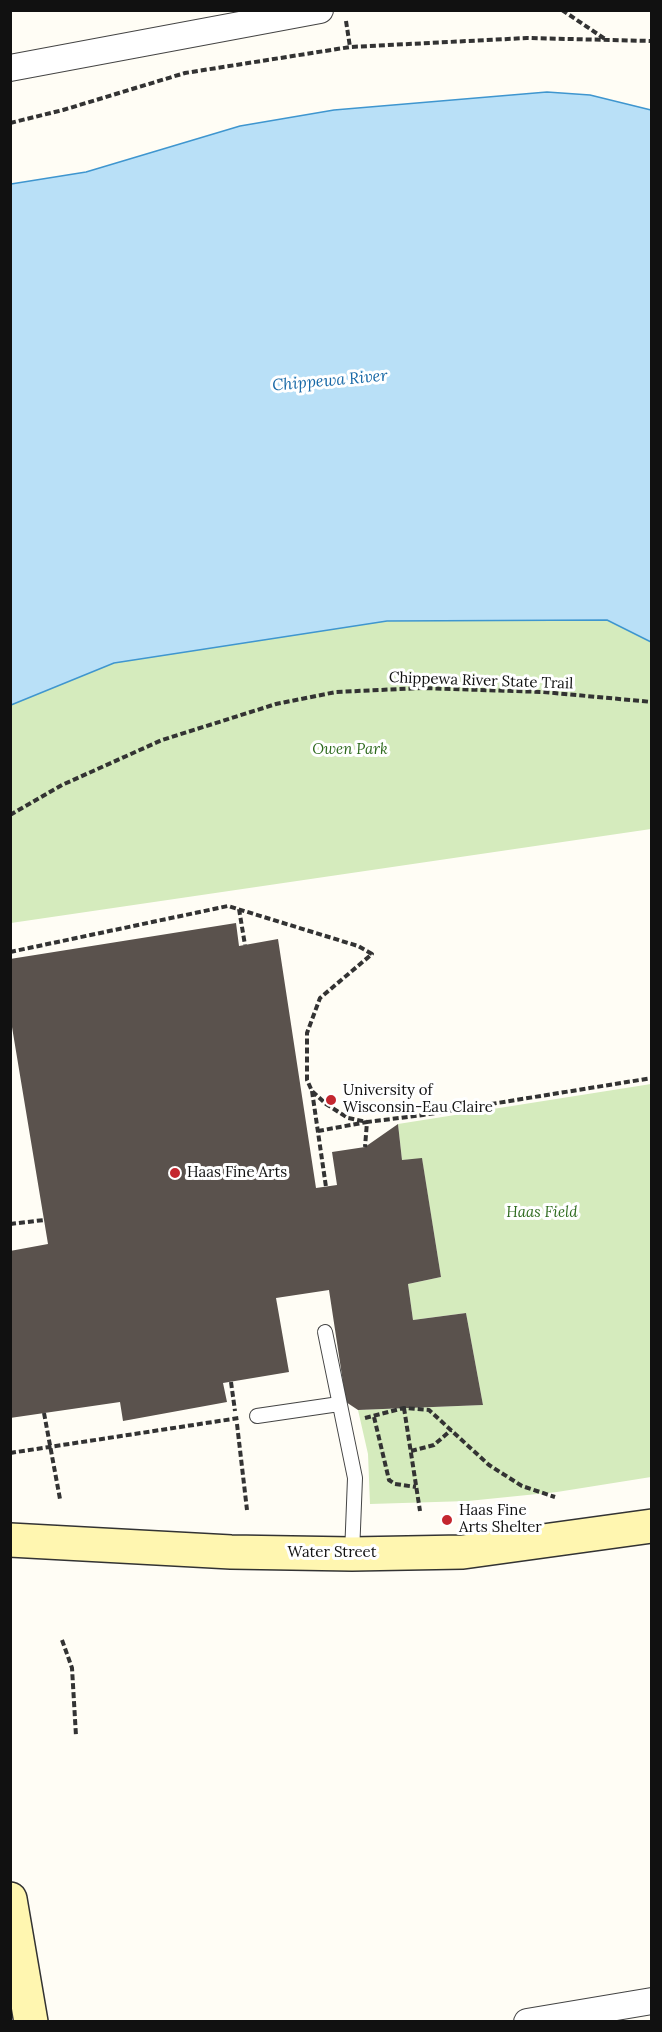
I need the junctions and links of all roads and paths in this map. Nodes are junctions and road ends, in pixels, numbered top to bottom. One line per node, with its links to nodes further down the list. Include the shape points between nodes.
1 (320, 10): 7 (street)
2 (345, 10): 6 (path)
3 (562, 10): 4 (path)
4 (605, 40): 5 (path); 6 (path, via 441,41)
5 (651, 41)
6 (350, 47): 8 (path, via 185,73)
7 (10, 68)
8 (10, 123)
9 (651, 702): 10 (path, Chippewa River State Trail, via 543,692 422,688 336,692 276,704 162,740 62,785)
10 (10, 815)
11 (239, 909): 12 (path); 13 (path, via 228,906 195,912); 15 (path, via 358,946 372,954 320,998 307,1032 307,1080)
12 (245, 945)
13 (10, 952)
14 (651, 1078): 16 (path)
15 (312, 1091): 16 (path, via 348,1118); 17 (path)
16 (367, 1122): 17 (path); 18 (path)
17 (318, 1131): 19 (path)
18 (365, 1147)
19 (326, 1186)
20 (44, 1220): 21 (path)
21 (10, 1224)
22 (325, 1332): 24 (lane)
23 (231, 1382): 29 (path)
24 (339, 1404): 27 (lane); 30 (lane)
25 (404, 1408): 28 (path); 31 (path, via 429,1410); 33 (path)
26 (44, 1413): 32 (path)
27 (257, 1416): 29 (path)
28 (374, 1417): 30 (path); 35 (path, via 390,1480)
29 (237, 1419): 32 (path); 38 (path)
30 (344, 1421): 42 (lane, via 355,1478)
31 (451, 1430): 33 (path, via 434,1445); 36 (path, via 504,1475)
32 (51, 1447): 34 (path); 37 (path)
33 (411, 1451): 35 (path)
34 (10, 1453)
35 (416, 1487): 39 (path)
36 (555, 1497)
37 (60, 1498)
38 (247, 1510)
39 (420, 1511)
40 (651, 1526): 42 (main road, Water Street, via 463,1552)
41 (10, 1540): 42 (main road, Water Street)
42 (352, 1554)
43 (62, 1640): 44 (path, via 72,1668)
44 (76, 1736)
45 (10, 1899): 47 (main road)
46 (651, 2001): 48 (street)
47 (31, 2022)
48 (527, 2022)

